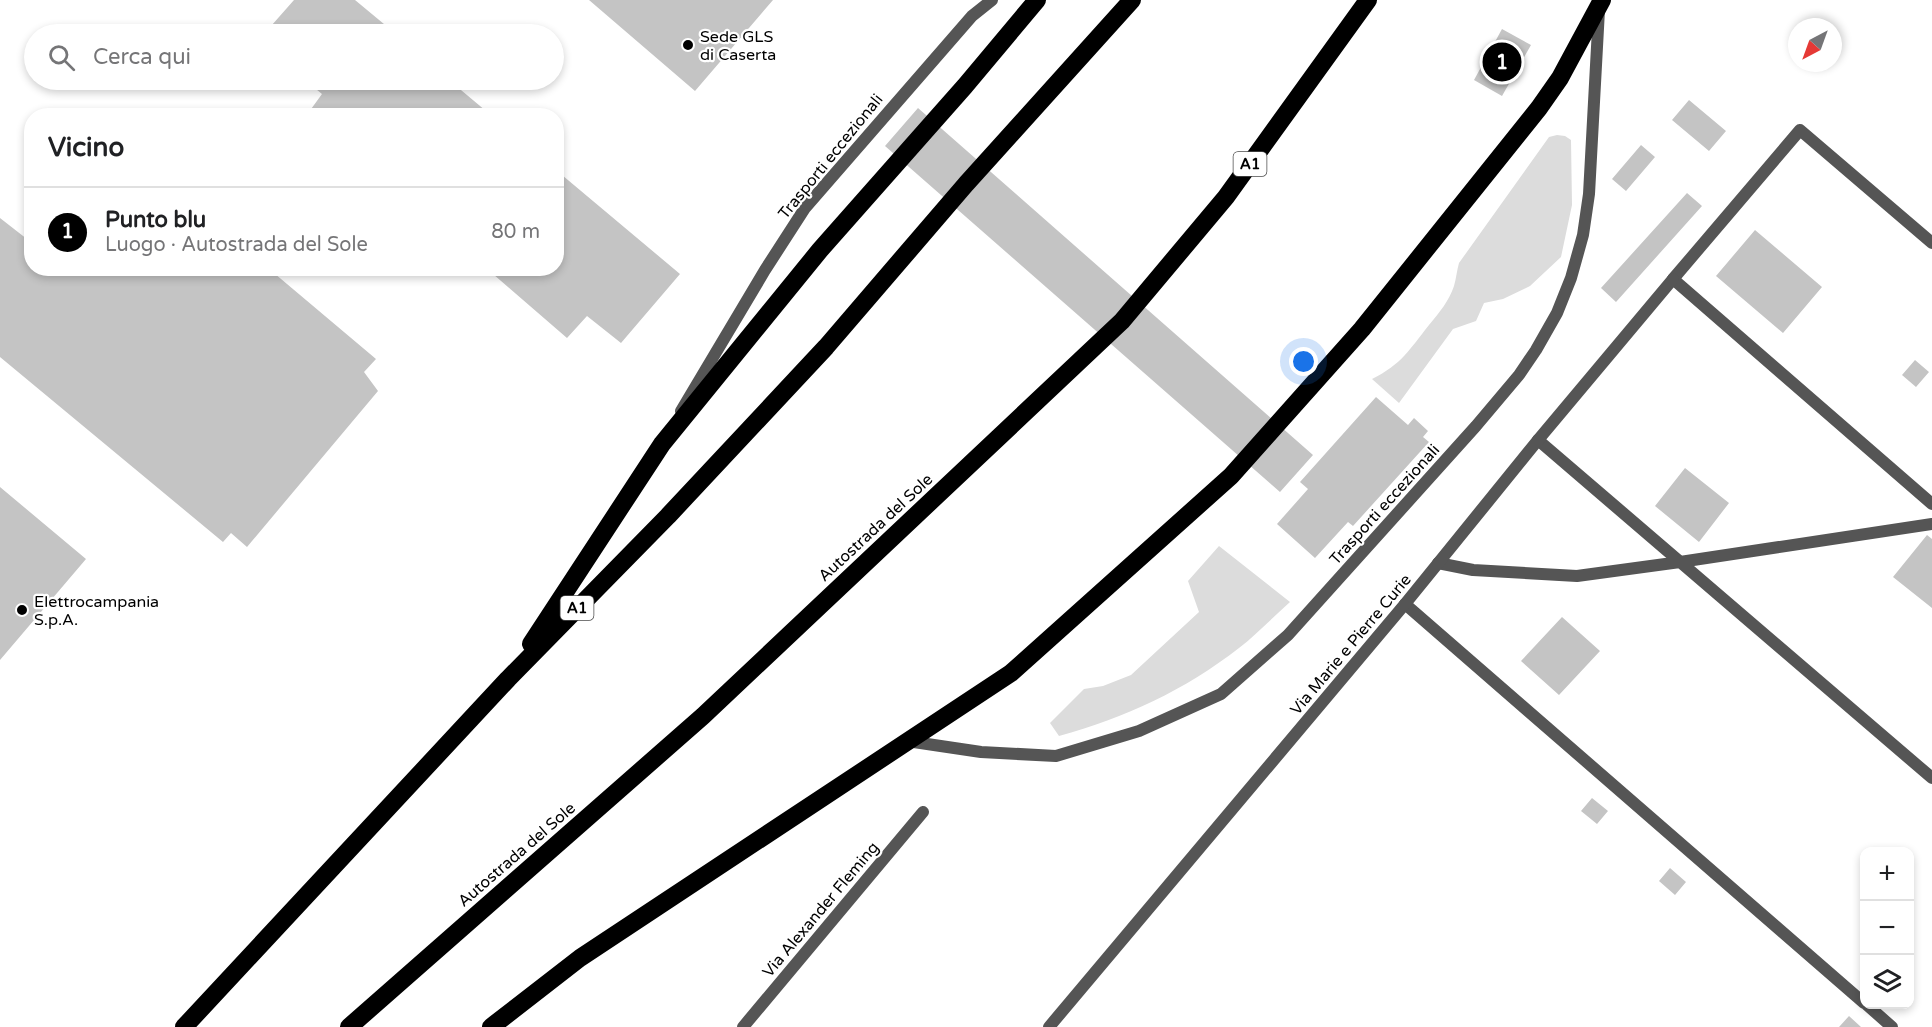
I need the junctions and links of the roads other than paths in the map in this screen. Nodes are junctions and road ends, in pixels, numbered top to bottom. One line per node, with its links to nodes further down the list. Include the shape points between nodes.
1 (992, 0): 9 (street, Trasporti eccezionali, via 972,16 805,208)
2 (1037, 0): 9 (highway, via 820,250)
3 (1132, 0): 15 (highway, A1, via 826,346 668,516)
4 (1368, 0): 22 (highway, Autostrada del Sole / A1, via 1226,197 1122,321 704,716)
5 (1600, 1): 16 (highway, via 1565,69 1539,108 1362,329 1231,476 1011,673); 16 (street, Trasporti eccezionali, via 1589,194 1583,235 1557,313 1524,367 1483,418 1288,635 1221,694 1139,731 1056,756 981,752)
6 (1932, 243): 7 (street, Via Marie e Pierre Curie, via 1800,130)
7 (1673, 279): 8 (street, Via Marie e Pierre Curie); 10 (street)
8 (1538, 440): 12 (street); 13 (street, Via Marie e Pierre Curie)
9 (662, 444): 15 (highway)
10 (1932, 504)
11 (1932, 524): 12 (street)
12 (1680, 562): 13 (street, via 1577,576 1473,570); 17 (street)
13 (1438, 563): 14 (street, Via Marie e Pierre Curie)
14 (1405, 604): 19 (street); 25 (street, Via Marie e Pierre Curie)
15 (508, 679): 21 (highway, A1)
16 (907, 741): 23 (highway, via 580,958)
17 (1932, 778)
18 (923, 812): 24 (street, Via Alexander Fleming)
19 (1860, 1000)
20 (1871, 1009): 26 (street)
21 (183, 1027)
22 (349, 1027)
23 (491, 1027)
24 (744, 1027)
25 (1049, 1027)
26 (1892, 1027)

